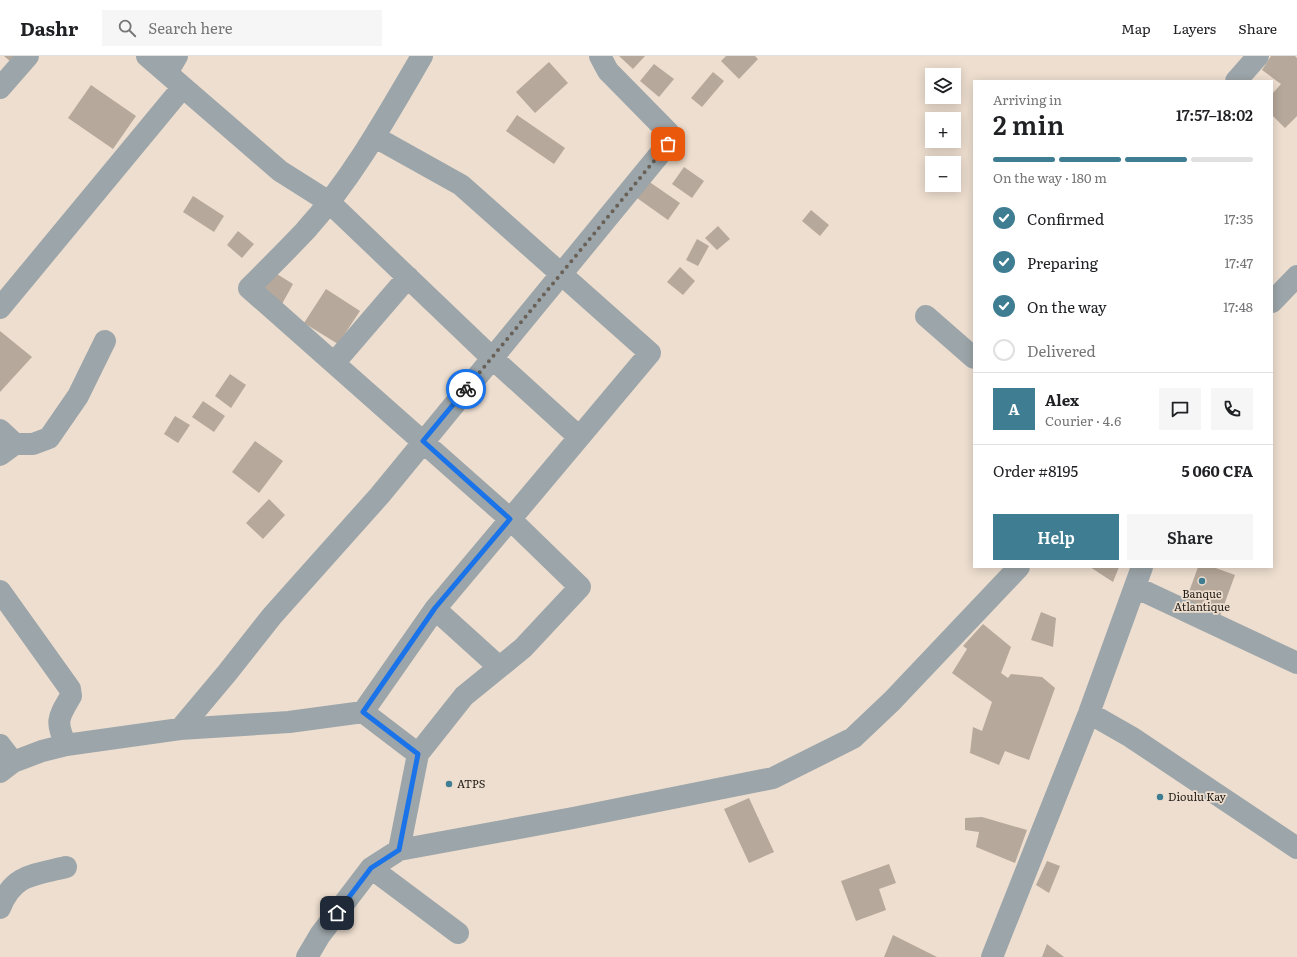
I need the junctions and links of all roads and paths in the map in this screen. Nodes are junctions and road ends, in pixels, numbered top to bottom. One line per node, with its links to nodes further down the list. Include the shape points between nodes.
1 (28, 56): 8 (street)
2 (147, 56): 6 (street)
3 (422, 56): 10 (street)
4 (600, 56): 12 (street, via 608,71 669,133 668,144)
5 (1258, 56): 7 (street)
6 (172, 65): 9 (street)
7 (1237, 80)
8 (0, 88)
9 (182, 88): 11 (street, via 280,171); 16 (street)
10 (374, 137): 11 (street); 12 (street, via 461,185)
11 (328, 202): 14 (street); 21 (street, via 305,231 249,288)
12 (562, 274): 20 (street); 22 (street, via 650,353)
13 (1297, 276): 15 (street)
14 (408, 277): 20 (street); 21 (street)
15 (1273, 301)
16 (0, 308)
17 (926, 316): 19 (street)
18 (105, 341): 24 (street, via 78,396 50,438 33,444)
19 (973, 357)
20 (491, 358): 22 (street); 23 (street)
21 (335, 362): 23 (street)
22 (579, 437): 25 (street)
23 (423, 441): 25 (street); 34 (street, via 380,495 272,616)
24 (5, 443)
25 (510, 519): 29 (street); 31 (street, via 580,587 523,648)
26 (1018, 568): 40 (street, via 892,701 853,738 773,778)
27 (1139, 577): 30 (street); 33 (street)
28 (0, 592): 36 (street, via 70,689 71,696 59,717 59,731)
29 (435, 608): 31 (street); 32 (street)
30 (1297, 663)
31 (498, 666): 37 (street, via 464,696)
32 (363, 712): 34 (street, via 289,722); 37 (street)
33 (1088, 713): 39 (street, via 1138,741); 46 (street)
34 (180, 729): 36 (street)
35 (0, 745): 38 (street)
36 (66, 745): 38 (street, via 42,751)
37 (418, 754): 40 (street)
38 (7, 767)
39 (1297, 848)
40 (399, 850): 42 (street)
41 (66, 867): 43 (street, via 24,878 11,886)
42 (371, 868): 44 (street); 45 (street, via 320,935)
43 (0, 908)
44 (458, 933)
45 (307, 957)
46 (992, 957)

